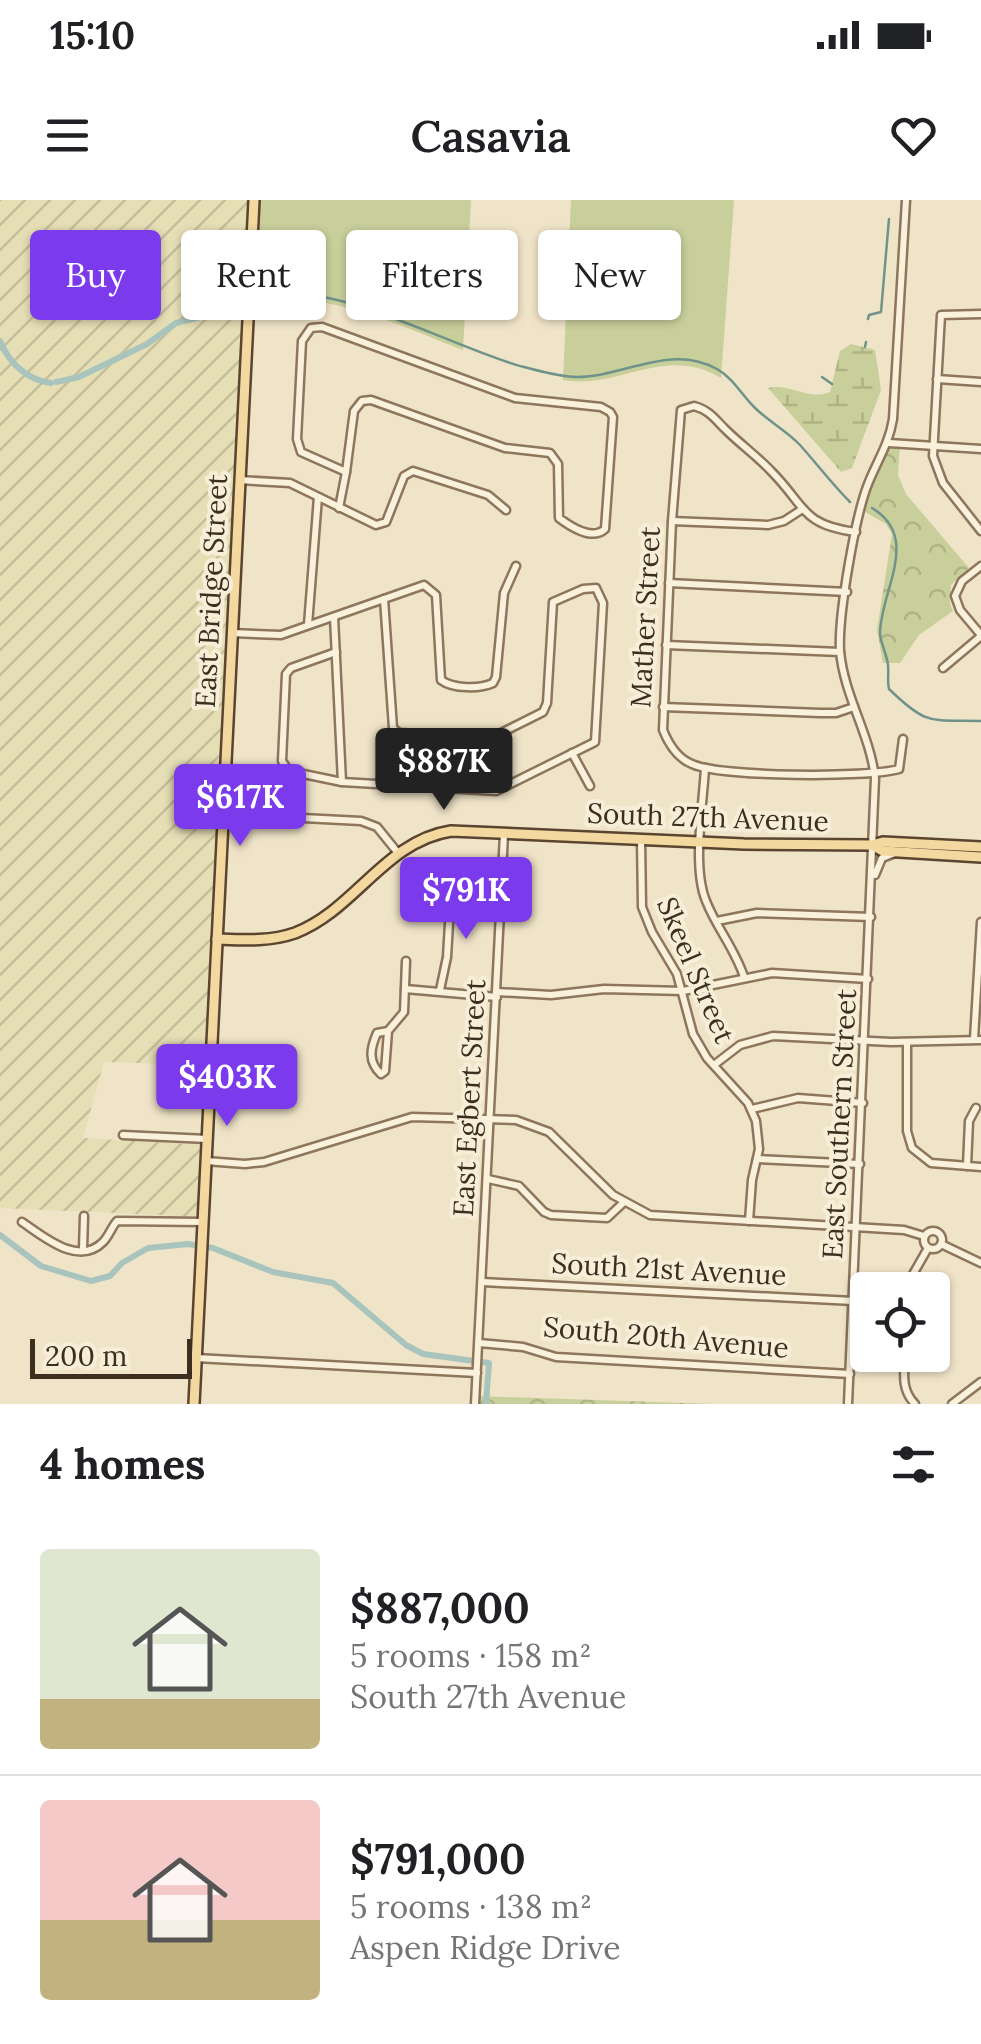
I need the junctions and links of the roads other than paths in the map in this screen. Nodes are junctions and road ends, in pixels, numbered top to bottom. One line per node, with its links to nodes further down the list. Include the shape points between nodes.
1 (254, 200): 10 (main road, East Bridge Street)
2 (906, 200): 6 (street)
3 (981, 314): 4 (street, via 941,315)
4 (937, 379): 5 (street); 7 (street)
5 (981, 382)
6 (889, 443): 7 (street); 17 (street, via 868,484)
7 (933, 446): 8 (street); 16 (street, via 943,482)
8 (981, 449)
9 (346, 472): 9 (street, via 297,445 302,341 313,327 516,398 601,408 612,417 607,524 598,535 559,518 558,464 550,453 506,448 371,400 354,411); 12 (street)
10 (239, 480): 11 (street, via 290,483); 25 (main road, East Bridge Street)
11 (318, 496): 12 (street); 24 (street)
12 (339, 508): 13 (street, via 380,524 404,476 419,470 488,495)
13 (506, 510)
14 (801, 510): 15 (street, via 768,525); 15 (street, Mather Street, via 711,414 684,408); 17 (street, via 821,524)
15 (672, 521): 20 (street, Mather Street)
16 (981, 531)
17 (856, 532): 21 (street)
18 (516, 566): 22 (street, via 504,593 496,677 486,686 442,680 432,588 420,585)
19 (981, 566): 26 (street, via 955,596)
20 (669, 583): 21 (street); 27 (street, Mather Street)
21 (846, 592): 29 (street)
22 (384, 599): 23 (street); 34 (street, via 393,728 489,738 546,706 553,602 598,590 603,610 596,738)
23 (334, 617): 24 (street); 28 (street)
24 (308, 626): 25 (street, via 273,636)
25 (232, 633): 39 (main road, East Bridge Street)
26 (981, 636): 30 (street)
27 (666, 645): 29 (street); 31 (street, Mather Street)
28 (336, 652): 37 (street); 37 (street, via 288,672 282,761 289,771)
29 (840, 652): 32 (street)
30 (943, 668)
31 (663, 707): 32 (street, via 820,713); 35 (street, Mather Street, via 672,748)
32 (854, 707): 36 (street)
33 (904, 739): 36 (street, via 899,769)
34 (572, 753): 37 (street, via 498,791); 38 (street)
35 (705, 768): 36 (street); 42 (street)
36 (875, 772): 43 (street, East Southern Street)
37 (342, 782)
38 (590, 786)
39 (223, 814): 46 (street, via 362,821 377,827); 55 (main road, East Bridge Street)
40 (504, 832): 41 (main road, South 27th Avenue); 46 (main road, South 27th Avenue, via 442,833); 51 (street, East Egbert Street)
41 (640, 839): 42 (main road, South 27th Avenue); 61 (street, Skeel Street, via 642,907)
42 (701, 842): 43 (main road, South 27th Avenue); 53 (street, via 702,889)
43 (872, 845): 44 (main road, South 27th Avenue); 45 (main road, South 27th Avenue); 48 (street, East Southern Street)
44 (981, 846)
45 (898, 852): 47 (main road, South 27th Avenue); 48 (street, via 880,861)
46 (398, 853): 55 (main road, South 27th Avenue, via 306,928 267,940)
47 (981, 858)
48 (872, 886): 52 (street, East Southern Street)
49 (451, 890): 50 (street)
50 (450, 909): 51 (street); 60 (street)
51 (500, 911): 62 (street, East Egbert Street)
52 (871, 917): 53 (street, via 757,913); 58 (street, East Southern Street)
53 (717, 921): 57 (street)
54 (981, 922): 65 (street)
55 (216, 939): 73 (main road, East Bridge Street)
56 (406, 961): 59 (street)
57 (744, 978): 58 (street); 61 (street)
58 (868, 979): 64 (street, East Southern Street)
59 (405, 989): 60 (street); 63 (street, via 402,1017)
60 (440, 990): 62 (street)
61 (682, 991): 62 (street); 67 (street, Skeel Street, via 693,1034)
62 (497, 995): 71 (street, East Egbert Street)
63 (388, 1030): 63 (street, via 370,1048 381,1074 385,1071)
64 (866, 1040): 66 (street); 67 (street, via 773,1036 740,1046); 68 (street, East Southern Street)
65 (978, 1040): 66 (street)
66 (908, 1042): 77 (street, via 906,1131 913,1156)
67 (714, 1065): 70 (street, Skeel Street)
68 (863, 1103): 70 (street, via 788,1099); 76 (street, East Southern Street)
69 (976, 1108): 77 (street)
70 (752, 1110): 74 (street)
71 (490, 1119): 75 (street, via 412,1117 264,1162); 79 (street, East Egbert Street); 80 (street, via 549,1132)
72 (124, 1135): 73 (street)
73 (207, 1139): 75 (main road, East Bridge Street)
74 (757, 1158): 76 (street); 82 (street)
75 (206, 1161): 84 (main road, East Bridge Street)
76 (860, 1164): 85 (street, East Southern Street)
77 (967, 1166): 78 (street)
78 (981, 1167)
79 (488, 1180): 80 (street, via 519,1186 551,1215 607,1218); 93 (street, East Egbert Street)
80 (623, 1203): 82 (street, via 657,1216)
81 (84, 1216): 89 (street)
82 (749, 1221): 85 (street)
83 (22, 1222): 89 (street, via 60,1248)
84 (202, 1222): 89 (street, via 123,1220 100,1245); 96 (main road, East Bridge Street)
85 (857, 1226): 86 (street); 91 (street, East Southern Street)
86 (924, 1236): 87 (street, via 937,1232); 88 (street)
87 (941, 1244): 88 (street); 90 (street)
88 (928, 1248): 92 (street)
89 (82, 1249)
90 (981, 1263)
91 (855, 1272)
92 (914, 1272)
93 (483, 1282): 94 (street, South 21st Avenue); 95 (street, East Egbert Street)
94 (850, 1301)
95 (479, 1343): 97 (street, East Egbert Street); 99 (street, South 20th Avenue, via 556,1357)
96 (196, 1358): 97 (street); 101 (main road, East Bridge Street)
97 (477, 1370): 102 (street, East Egbert Street)
98 (904, 1372): 104 (street)
99 (850, 1374): 103 (street, East Southern Street)
100 (981, 1382): 105 (street)
101 (194, 1404)
102 (475, 1404)
103 (848, 1404)
104 (915, 1404)
105 (952, 1404)

